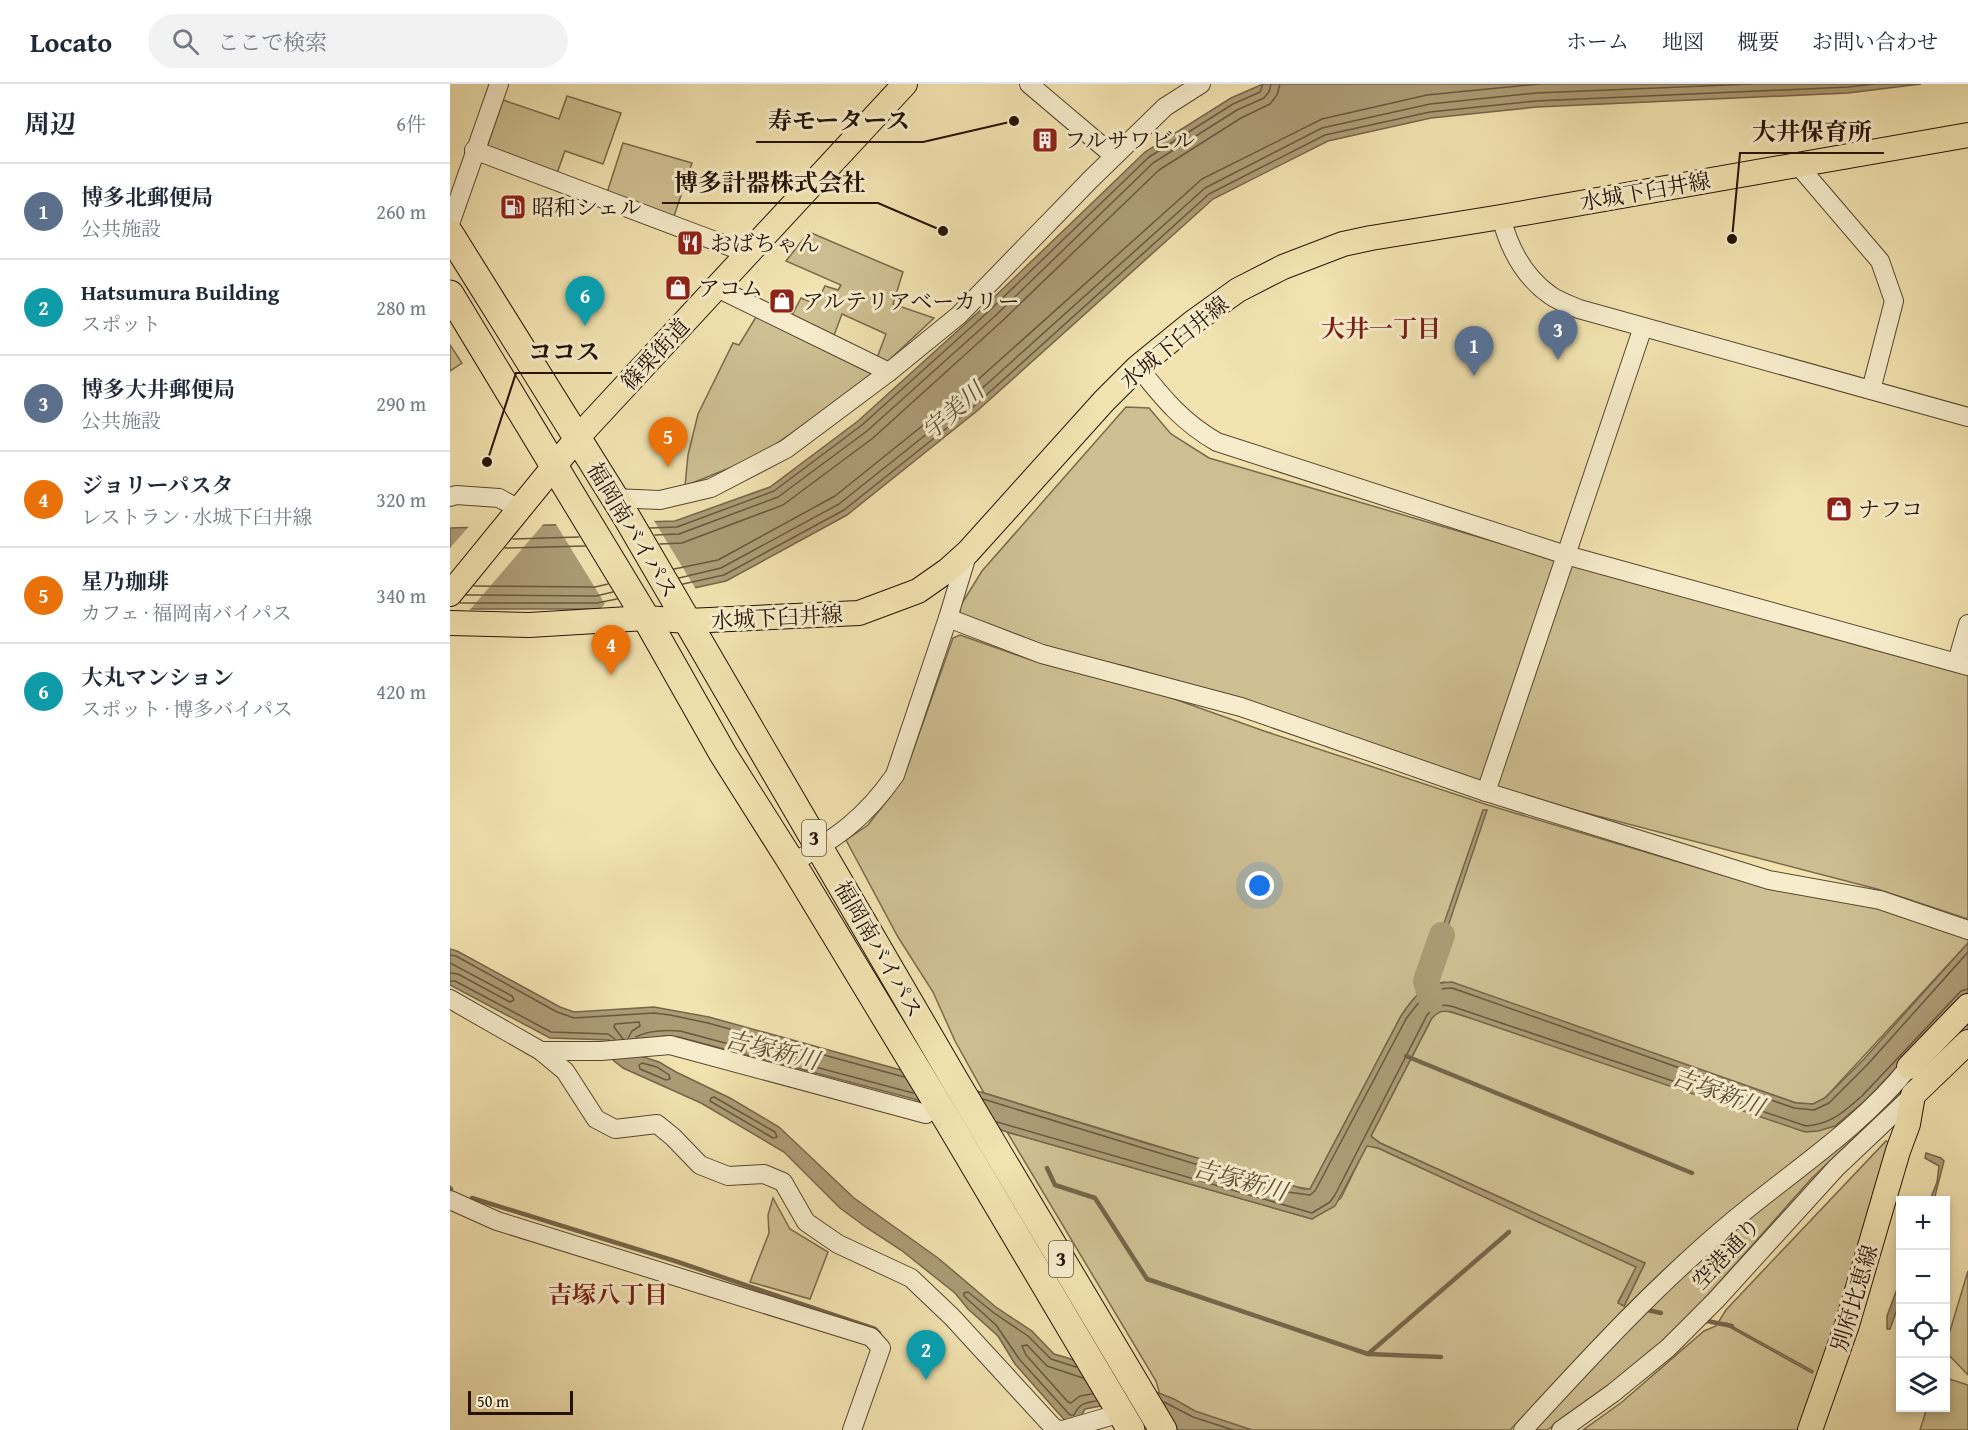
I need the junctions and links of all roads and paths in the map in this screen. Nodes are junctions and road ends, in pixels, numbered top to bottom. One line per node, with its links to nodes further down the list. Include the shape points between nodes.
1 (499, 84): 6 (street)
2 (1029, 84): 7 (street)
3 (1201, 84): 7 (street, via 1165,107)
4 (901, 85): 12 (main road, 篠栗街道)
5 (1968, 135): 8 (main road, 水城下臼井線)
6 (474, 150): 10 (street); 12 (street)
7 (1114, 156): 17 (street, via 959,315)
8 (1797, 164): 9 (main road, 水城下臼井線); 18 (street, via 1880,261 1889,281 1894,301)
9 (1501, 217): 15 (street, via 1515,257 1551,297); 16 (main road, 水城下臼井線, via 1343,244 1283,267 1229,297)
10 (450, 224)
11 (450, 234): 20 (highway, 3)
12 (747, 254): 13 (main road, 篠栗街道)
13 (717, 288): 17 (street); 20 (main road, 篠栗街道)
14 (450, 294): 21 (highway, 3)
15 (1643, 327): 18 (street); 26 (street)
16 (1138, 367): 25 (main road, 水城下臼井線); 26 (street, via 1170,407 1197,431 1217,442)
17 (889, 372): 23 (street, via 786,449 711,488)
18 (1871, 390): 19 (street)
19 (1968, 417)
20 (578, 437): 21 (main road, 篠栗街道); 23 (highway, 福岡南バイパス / 3)
21 (553, 466): 24 (main road, 篠栗街道); 28 (highway, 福岡南バイパス / 3)
22 (450, 497): 24 (street, via 499,498)
23 (620, 507): 30 (highway, 福岡南バイパス / 3)
24 (519, 508): 27 (main road, 篠栗街道)
25 (968, 552): 29 (street); 30 (main road, 水城下臼井線, via 918,591 860,613)
26 (1566, 555): 33 (street); 34 (street)
27 (450, 594)
28 (643, 614): 30 (main road, 水城下臼井線); 31 (main road, 水城下臼井線, via 529,625); 36 (highway, 福岡南バイパス / 3, via 723,754)
29 (948, 618): 34 (street, via 1042,654 1241,707); 35 (street, via 895,775 860,818)
30 (687, 621): 35 (highway, 福岡南バイパス / 3)
31 (450, 623)
32 (1968, 624): 33 (street)
33 (1962, 664)
34 (1486, 792): 37 (street, via 1769,880 1880,900)
35 (820, 847): 36 (street); 48 (highway, 福岡南バイパス / 3)
36 (792, 863): 44 (highway, 福岡南バイパス / 3, via 915,1068)
37 (1968, 930)
38 (450, 999): 41 (street)
39 (1968, 1006): 42 (main road)
40 (1968, 1042): 43 (main road)
41 (541, 1051): 44 (street, via 670,1045); 47 (street, via 565,1071 596,1119 615,1129 657,1124 700,1165 728,1176 764,1174 783,1182 806,1222 838,1244 911,1278)
42 (1909, 1067): 50 (street, via 1831,1143 1682,1264)
43 (1913, 1095): 51 (street, 空港通り, via 1836,1168 1675,1341); 52 (main road, 別府比恵線, via 1908,1124 1847,1325)
44 (937, 1117): 46 (highway, 福岡南バイパス / 3)
45 (450, 1200): 49 (street, via 497,1221 871,1337 881,1348)
46 (1126, 1422): 47 (street)
47 (1057, 1429)
48 (1162, 1429)
49 (852, 1430)
50 (1522, 1430)
51 (1561, 1430)
52 (1810, 1430)

